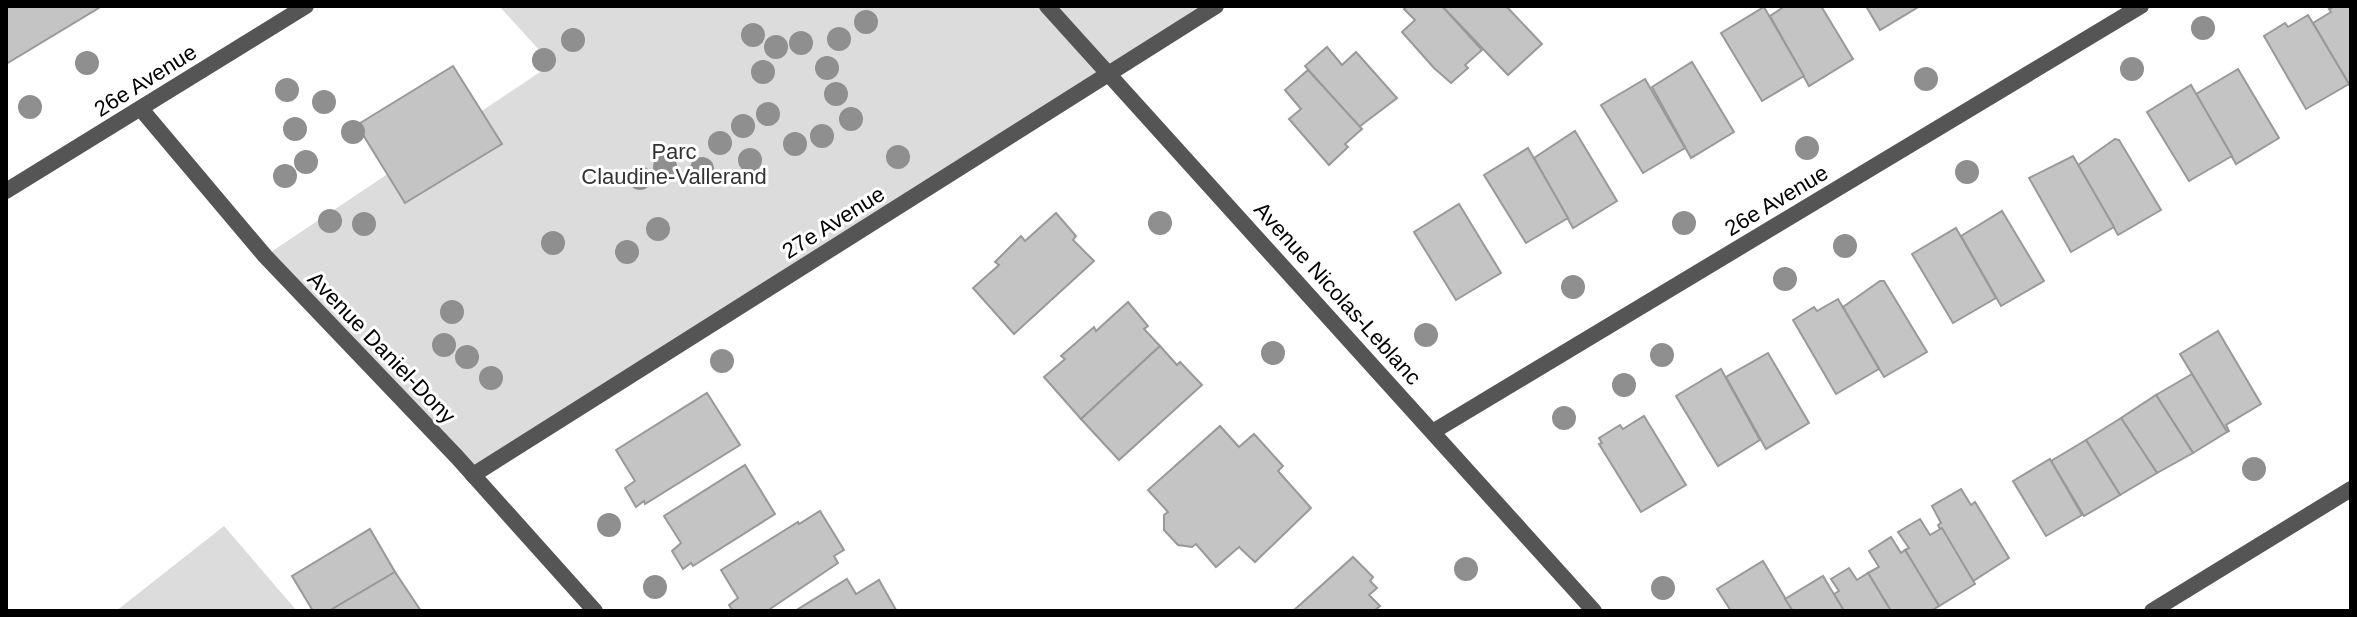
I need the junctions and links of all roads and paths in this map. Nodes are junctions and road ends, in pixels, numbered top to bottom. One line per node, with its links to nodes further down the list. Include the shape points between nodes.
1 (306, 6): 6 (street, 26e Avenue)
2 (1047, 6): 5 (street, Avenue Nicolas-Leblanc)
3 (1216, 6): 5 (street, 27e Avenue)
4 (2141, 6): 8 (street, 26e Avenue)
5 (1109, 72): 8 (street, Avenue Nicolas-Leblanc); 9 (street, 27e Avenue)
6 (141, 109): 7 (street, 26e Avenue); 9 (street, Avenue Daniel-Dony, via 265,256)
7 (6, 191)
8 (1434, 431): 12 (street, Avenue Nicolas-Leblanc)
9 (473, 475): 11 (street, Avenue Daniel-Dony)
10 (2351, 489): 13 (street)
11 (595, 611)
12 (1594, 611)
13 (2152, 611)

